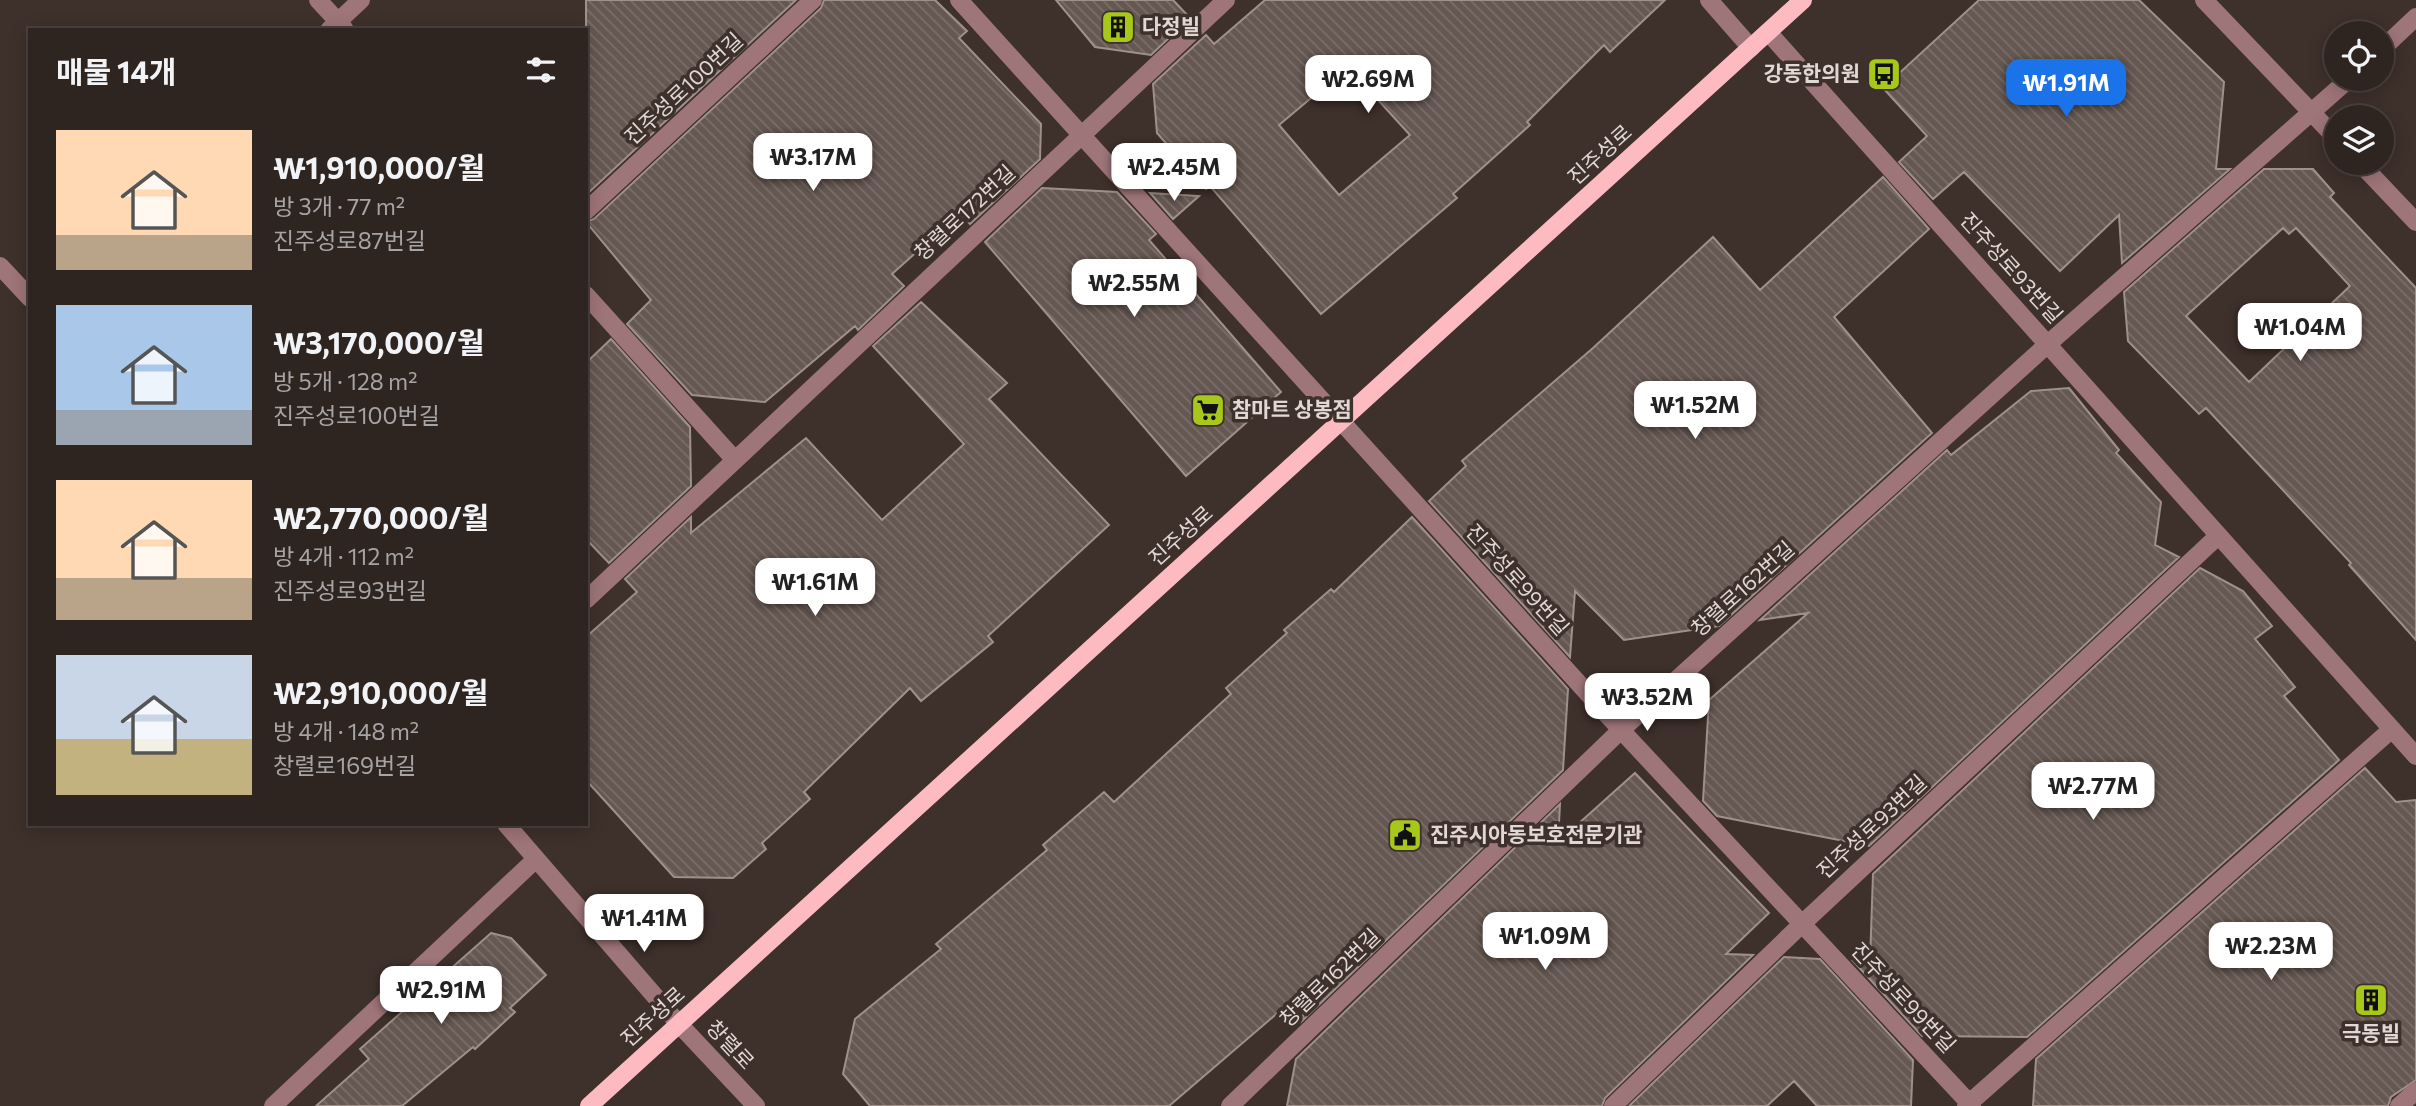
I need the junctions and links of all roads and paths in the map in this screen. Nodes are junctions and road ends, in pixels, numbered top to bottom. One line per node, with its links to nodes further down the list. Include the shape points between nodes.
1 (318, 0): 10 (street)
2 (361, 0): 10 (street)
3 (813, 0): 19 (street, 진주성로100번길)
4 (959, 0): 17 (street)
5 (1226, 0): 17 (street, 창렬로172번길)
6 (1709, 0): 13 (street)
7 (1803, 0): 11 (main road, 진주성로)
8 (2204, 0): 15 (street)
9 (2416, 17): 12 (street)
10 (337, 27)
11 (1768, 32): 13 (main road, 진주성로); 24 (street, 진주성로93번길)
12 (2394, 38)
13 (1751, 48): 25 (main road, 진주성로)
14 (2337, 91): 15 (street, 창렬로162번길)
15 (2313, 113): 16 (street); 24 (street, 창렬로162번길)
16 (2324, 125)
17 (1081, 136): 25 (street); 26 (street, 창렬로172번길)
18 (2371, 175): 20 (street)
19 (588, 209)
20 (2416, 222)
21 (0, 266): 22 (street)
22 (28, 296)
23 (588, 297): 26 (street)
24 (2049, 343): 27 (street, 진주성로93번길); 30 (street, 창렬로162번길)
25 (1341, 421): 30 (street, 진주성로99번길); 35 (main road, 진주성로)
26 (736, 460): 28 (street, 창렬로172번길)
27 (2218, 536): 29 (street, 진주성로93번길); 34 (street, 진주성로93번길)
28 (588, 598)
29 (2392, 729): 31 (street, 진주성로93번길); 37 (street)
30 (1621, 730): 34 (street, 진주성로99번길); 41 (street, 창렬로162번길)
31 (2416, 756)
32 (508, 826): 33 (street, 창렬로)
33 (536, 859): 35 (street, 창렬로); 38 (street)
34 (1803, 923): 37 (street, 진주성로99번길); 42 (street)
35 (679, 1024): 39 (main road, 진주성로); 40 (street, 창렬로)
36 (2416, 1091): 43 (street)
37 (1969, 1105)
38 (273, 1106)
39 (589, 1106)
40 (756, 1106)
41 (1230, 1106)
42 (1613, 1106)
43 (2399, 1106)

